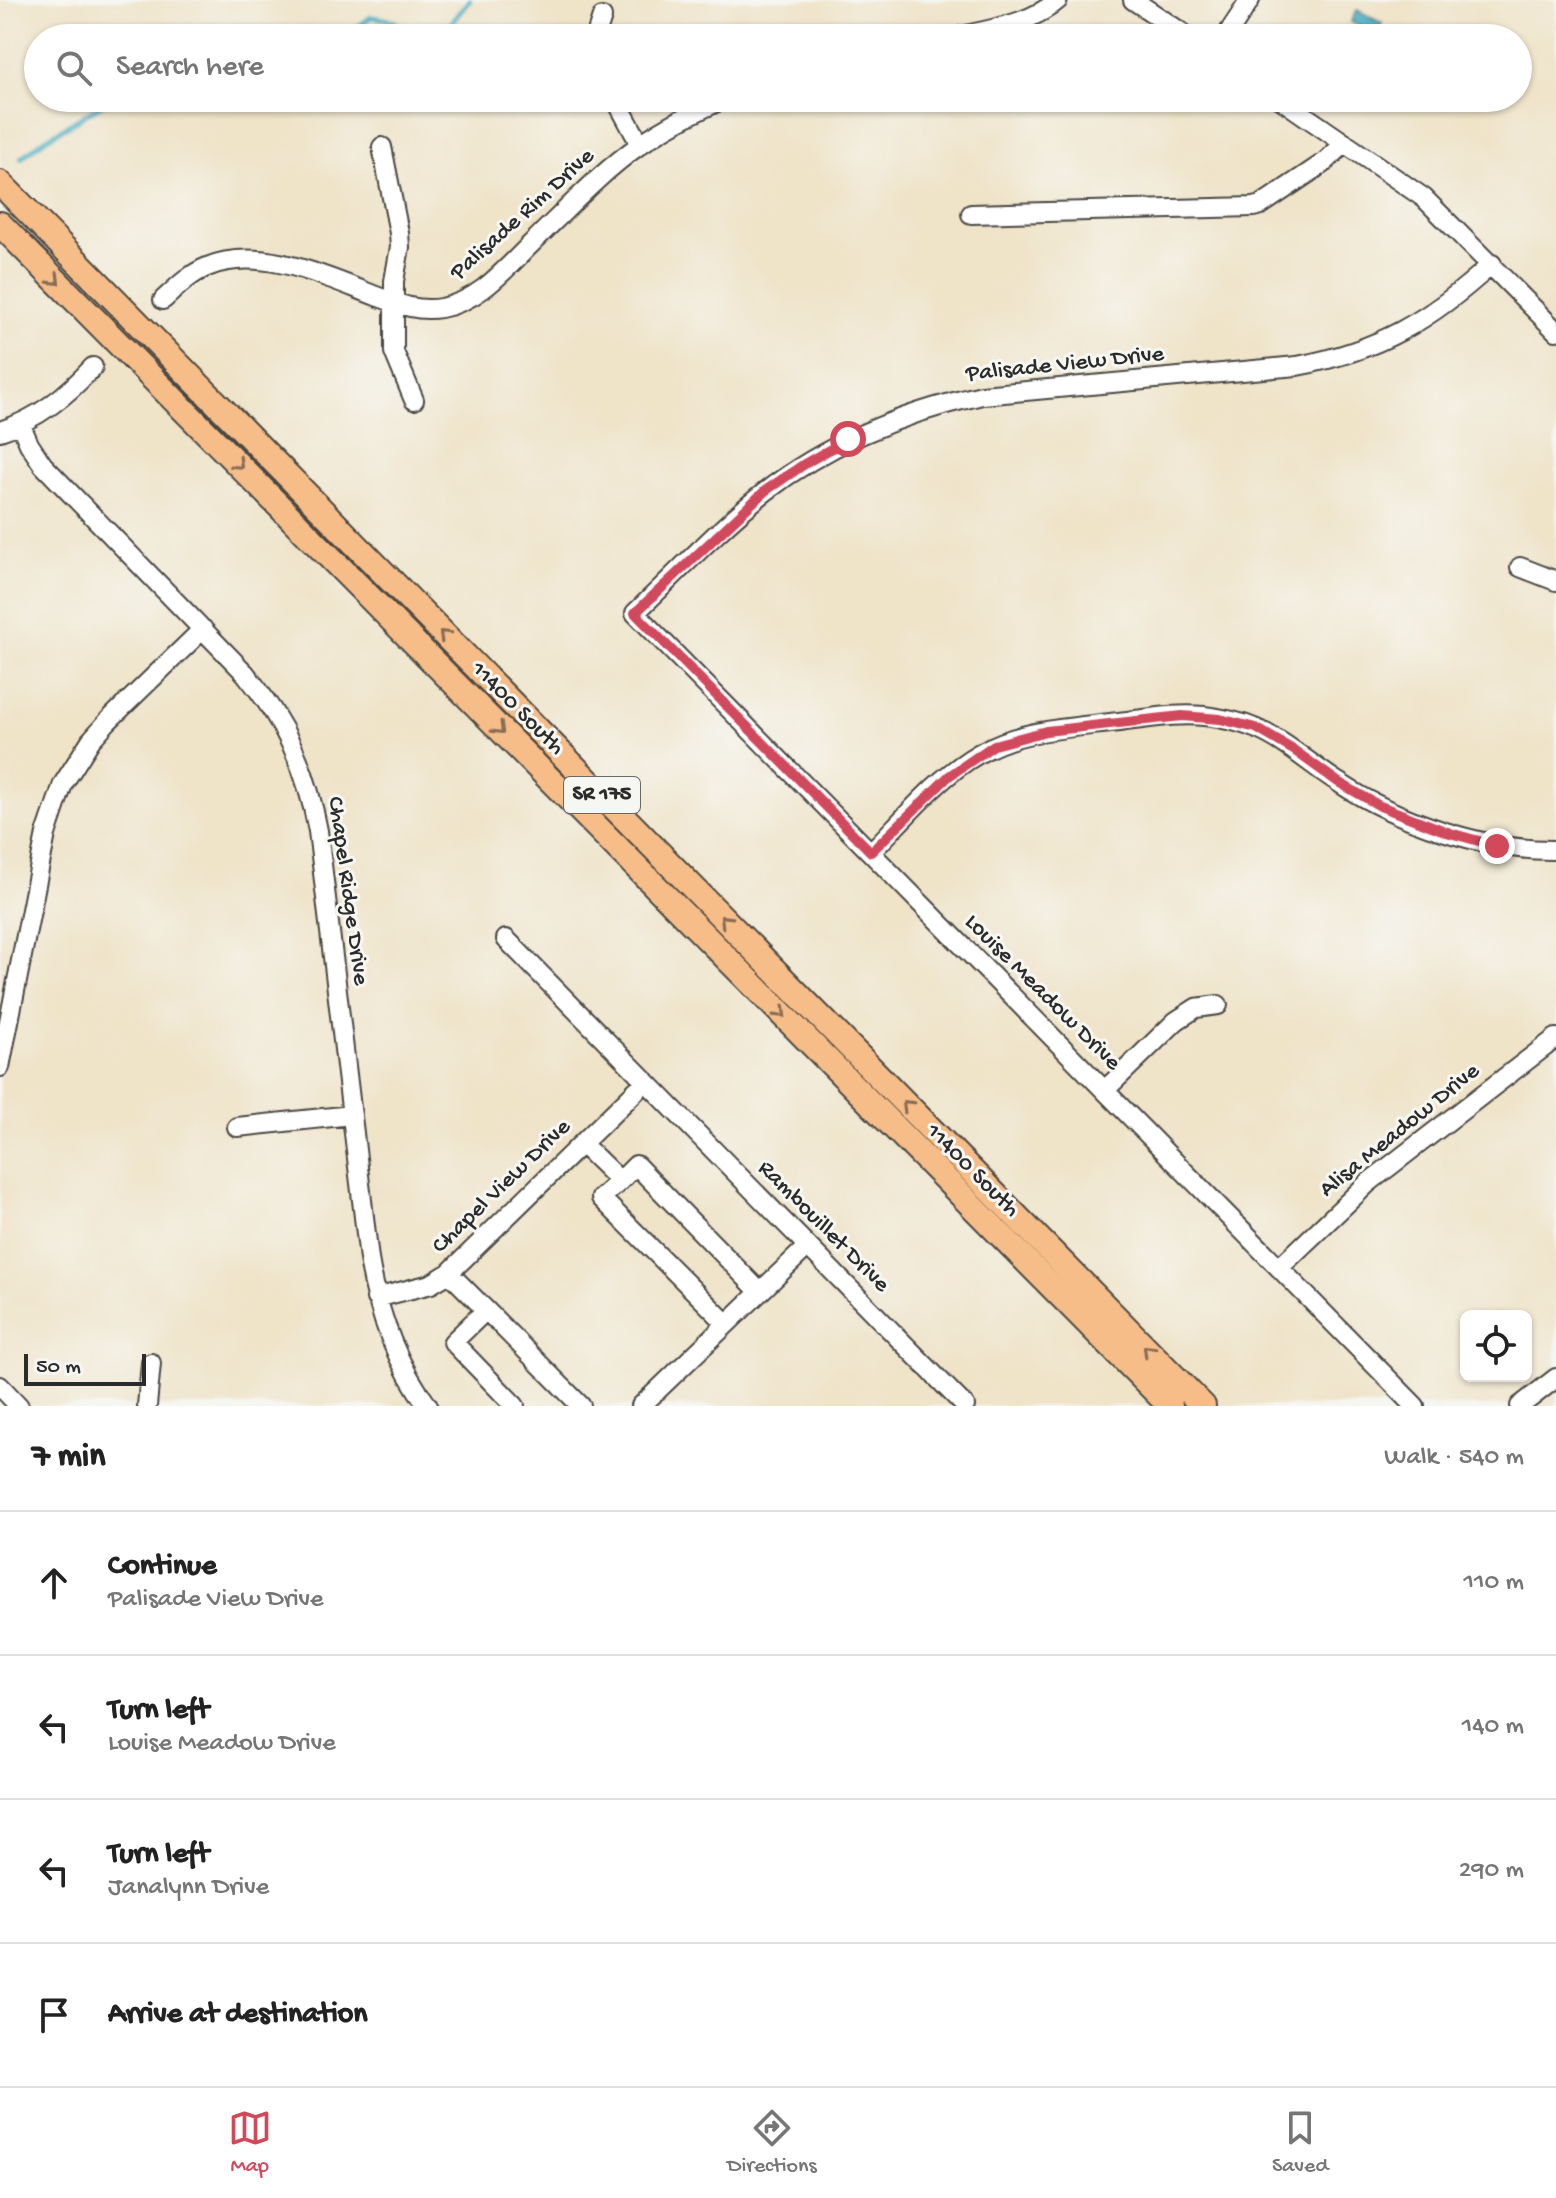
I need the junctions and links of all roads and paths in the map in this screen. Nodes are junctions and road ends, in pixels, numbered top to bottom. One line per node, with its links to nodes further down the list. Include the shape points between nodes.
1 (1058, 0): 6 (street)
2 (1133, 0): 7 (street)
3 (1250, 0): 8 (street)
4 (602, 17): 5 (street)
5 (600, 24)
6 (1010, 24)
7 (1169, 24)
8 (1234, 24)
9 (623, 112): 13 (street)
10 (696, 112): 13 (street, Palisade Rim Drive)
11 (1300, 112): 12 (street)
12 (1345, 143): 16 (street, via 1325,162 1254,207); 18 (street, via 1424,198)
13 (640, 144): 20 (street, Palisade Rim Drive, via 480,293 428,310)
14 (382, 147): 20 (street, via 399,233)
15 (0, 183): 62 (main road, 11400 South / SR 175, one-way to 15)
16 (971, 214)
17 (0, 224): 61 (main road, 11400 South / SR 175, one-way to 61)
18 (1492, 264): 21 (street); 28 (street, Palisade View Drive, via 1432,315 1371,347 1334,359 982,395 892,421 827,451 765,491)
19 (163, 300): 20 (street, Palisade Rim Drive, via 205,268 253,259 278,262)
20 (395, 303): 23 (street, via 394,352)
21 (1556, 331)
22 (93, 367): 24 (street, via 60,400)
23 (414, 400)
24 (21, 425): 25 (street); 29 (street, Chapel Ridge Drive, via 43,465)
25 (0, 431)
26 (1520, 567): 27 (street)
27 (1556, 581)
28 (635, 613): 31 (street, Louise Meadow Drive)
29 (203, 629): 34 (street, via 108,721 63,784 46,834); 40 (street, Chapel Ridge Drive, via 269,702 302,765 318,831)
30 (1556, 850): 31 (street, via 1497,846 1450,833 1369,801 1256,728 1182,716 1046,731 994,745 949,776)
31 (871, 852): 39 (street, Louise Meadow Drive)
32 (506, 939): 38 (street, Rambouillet Drive)
33 (0, 953): 34 (street)
34 (20, 958): 37 (street)
35 (1218, 1005): 39 (street, via 1196,1008 1176,1021)
36 (1556, 1038): 45 (street, Alisa Meadow Drive, via 1361,1189)
37 (0, 1067)
38 (646, 1081): 42 (street, Chapel View Drive); 44 (street, Rambouillet Drive)
39 (1105, 1090): 45 (street, Louise Meadow Drive)
40 (352, 1115): 41 (street); 48 (street, Chapel Ridge Drive)
41 (237, 1127)
42 (582, 1144): 43 (street); 46 (street, Chapel View Drive)
43 (620, 1181): 47 (street, via 636,1165); 50 (street, via 601,1198)
44 (808, 1246): 47 (street); 60 (street, Rambouillet Drive)
45 (1279, 1268): 63 (street, Louise Meadow Drive)
46 (449, 1273): 48 (street, Chapel View Drive, via 431,1284); 49 (street)
47 (759, 1291): 50 (street)
48 (376, 1298): 56 (street, Chapel Ridge Drive, via 388,1337)
49 (486, 1310): 57 (street, via 453,1342); 58 (street)
50 (726, 1323): 59 (street)
51 (151, 1363): 55 (street)
52 (1556, 1378): 64 (street)
53 (0, 1386): 54 (street)
54 (19, 1406)
55 (147, 1406)
56 (428, 1406)
57 (515, 1406)
58 (581, 1406)
59 (641, 1406)
60 (965, 1406)
61 (1170, 1406)
62 (1203, 1406)
63 (1415, 1406)
64 (1520, 1406)

